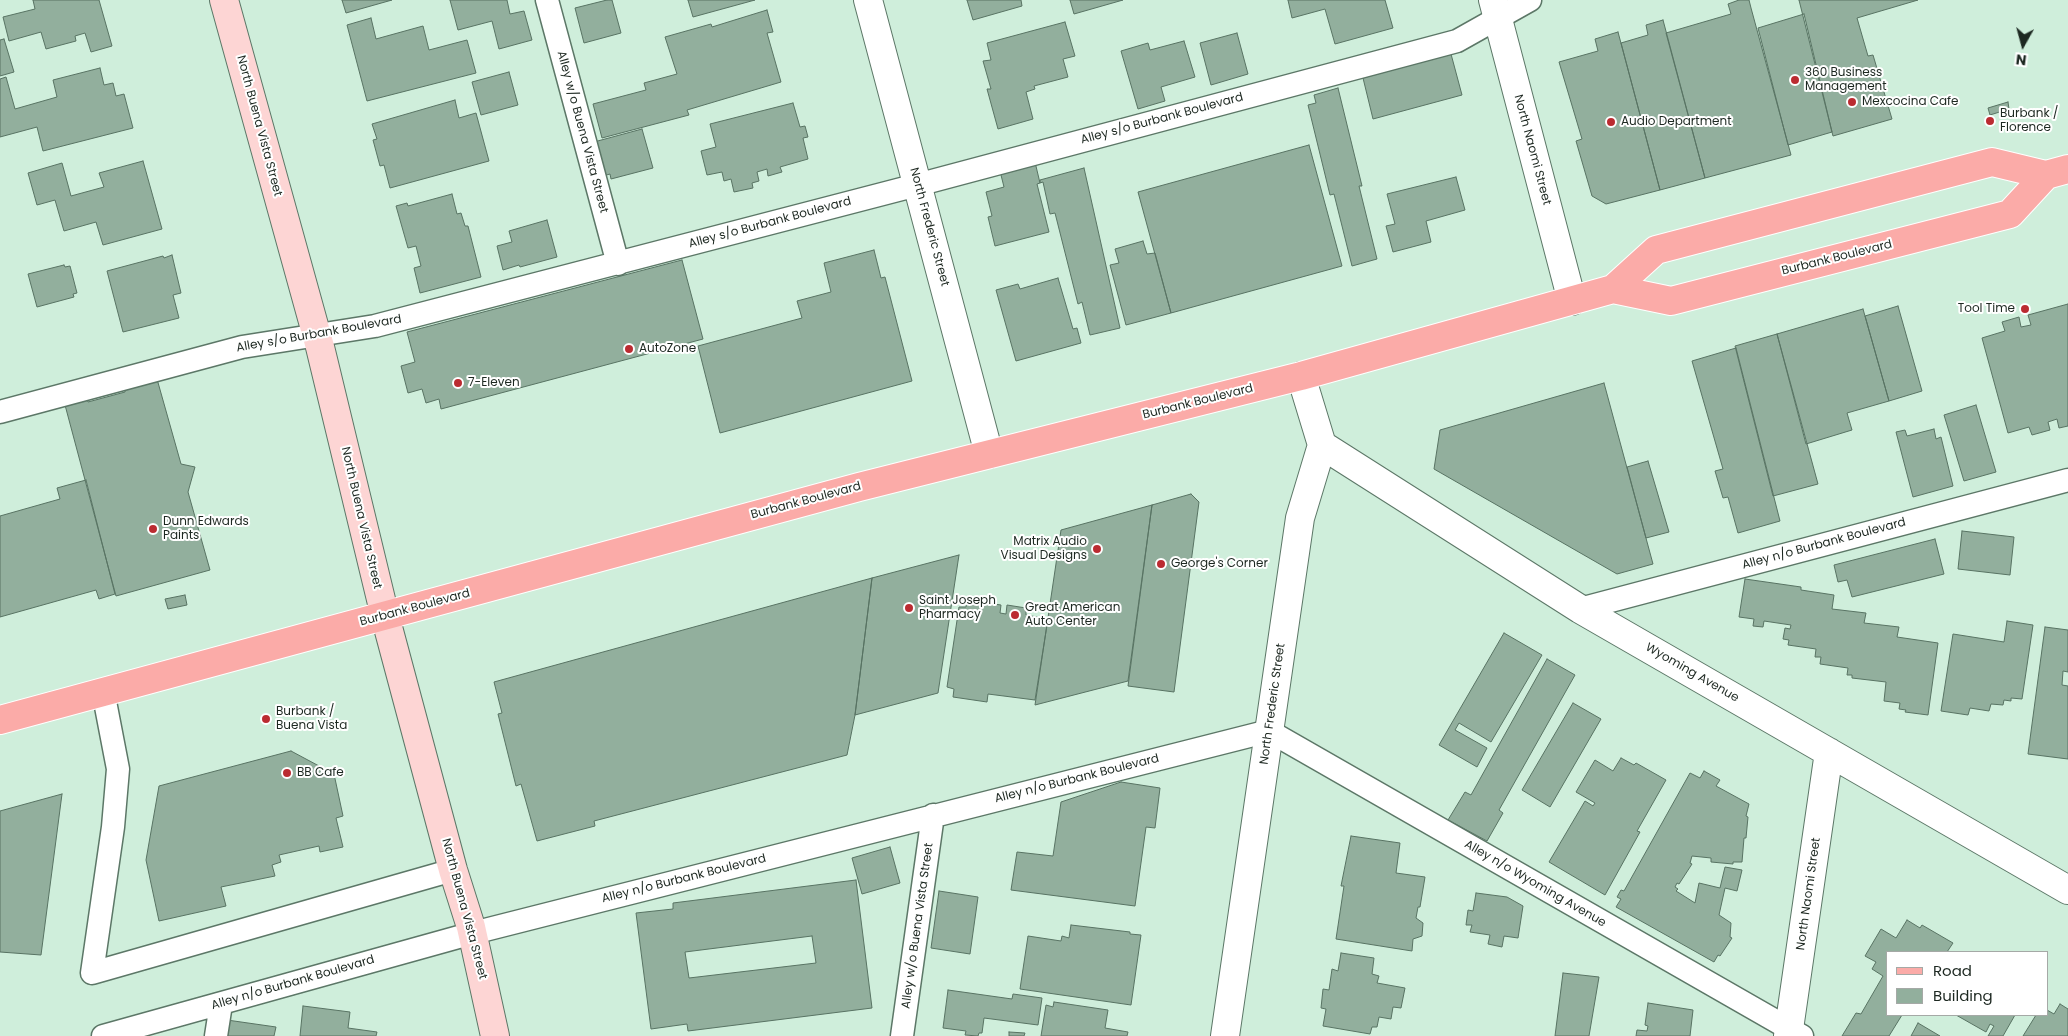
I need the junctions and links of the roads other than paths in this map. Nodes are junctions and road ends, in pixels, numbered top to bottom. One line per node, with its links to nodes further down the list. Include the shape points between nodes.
1 (224, 0): 11 (main road, North Buena Vista Street)
2 (547, 0): 8 (lane, Alley w/o Buena Vista Street)
3 (868, 0): 7 (street, North Frederic Street)
4 (1530, 0): 5 (lane, Alley s/o Burbank Boulevard)
5 (1495, 9): 7 (lane, Alley s/o Burbank Boulevard, via 1457,40); 10 (street, North Naomi Street)
6 (2057, 172): 9 (main road, Burbank Boulevard, via 1992,162 1656,250); 9 (main road, Burbank Boulevard, via 2010,214 1671,301)
7 (917, 185): 8 (lane, Alley s/o Burbank Boulevard); 15 (street, North Frederic Street)
8 (618, 264): 11 (lane, Alley s/o Burbank Boulevard, via 375,326)
9 (1612, 289): 10 (main road, Burbank Boulevard)
10 (1572, 300): 12 (main road, Burbank Boulevard)
11 (317, 336): 13 (lane, Alley s/o Burbank Boulevard, via 242,347); 18 (main road, North Buena Vista Street)
12 (1301, 376): 14 (street); 15 (main road, Burbank Boulevard)
13 (0, 412)
14 (1322, 445): 17 (street, Wyoming Avenue); 21 (street, North Frederic Street, via 1300,518)
15 (989, 454): 18 (main road, Burbank Boulevard, via 860,486)
16 (2068, 480): 17 (lane, Alley n/o Burbank Boulevard)
17 (1580, 608): 22 (street, Wyoming Avenue)
18 (385, 616): 19 (main road, Burbank Boulevard); 24 (main road, North Buena Vista Street)
19 (103, 691): 20 (main road, Burbank Boulevard); 24 (lane, via 118,769 114,827 92,974)
20 (0, 720)
21 (1269, 731): 23 (lane, Alley n/o Burbank Boulevard); 28 (lane, Alley n/o Wyoming Avenue); 33 (street, North Frederic Street)
22 (1830, 752): 25 (street, Wyoming Avenue); 28 (street, North Naomi Street)
23 (933, 815): 26 (lane, Alley n/o Burbank Boulevard); 32 (lane, Alley w/o Buena Vista Street)
24 (454, 870): 26 (main road, North Buena Vista Street)
25 (2068, 890)
26 (472, 933): 27 (lane, Alley n/o Burbank Boulevard); 31 (main road, North Buena Vista Street)
27 (221, 1004): 29 (lane, Alley n/o Burbank Boulevard); 30 (lane)
28 (1793, 1034)
29 (103, 1036)
30 (216, 1036)
31 (495, 1036)
32 (902, 1036)
33 (1225, 1036)

